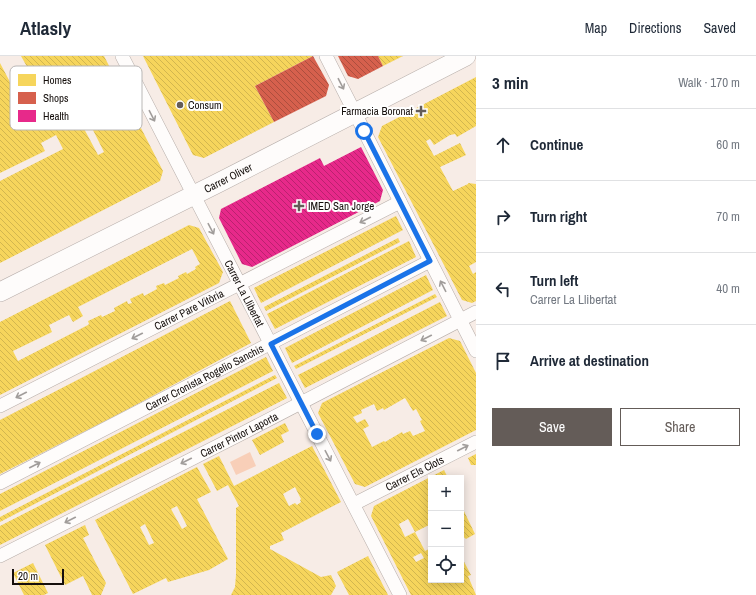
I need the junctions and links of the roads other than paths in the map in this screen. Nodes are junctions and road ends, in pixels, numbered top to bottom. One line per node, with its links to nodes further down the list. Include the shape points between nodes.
1 (122, 56): 5 (street, Carrer La Llibertat, one-way to 5)
2 (326, 56): 7 (street, one-way to 7)
3 (476, 57): 4 (main road, Carrer Oliver)
4 (461, 58): 7 (main road, Carrer Oliver)
5 (127, 66)
6 (142, 95): 8 (street, Carrer La Llibertat, one-way to 8)
7 (355, 113): 8 (main road, Carrer Oliver); 9 (street)
8 (193, 194): 11 (street, Carrer La Llibertat, one-way to 11); 12 (main road, Carrer Oliver)
9 (400, 202): 10 (street); 11 (street, Carrer Pare Vitòria, one-way to 11)
10 (430, 261): 14 (street, one-way to 10); 15 (street, Carrer Cronista Rogelio Sanchis)
11 (240, 284): 15 (street, Carrer La Llibertat); 18 (street, Carrer Pare Vitòria, one-way to 18)
12 (0, 292)
13 (476, 312): 14 (street, Carrer Pintor Laporta)
14 (461, 320): 16 (street); 17 (street, Carrer Pintor Laporta, one-way to 17)
15 (271, 344): 17 (street, Carrer La Llibertat); 20 (street, Carrer Cronista Rogelio Sanchis, one-way to 15)
16 (476, 351)
17 (301, 402): 21 (street, Carrer La Llibertat, one-way to 21); 22 (street, Carrer Pintor Laporta, one-way to 22)
18 (0, 406)
19 (476, 442): 21 (street, Carrer Els Clots, one-way to 19)
20 (0, 483)
21 (354, 504): 23 (street, Carrer La Llibertat)
22 (0, 556)
23 (400, 595)

